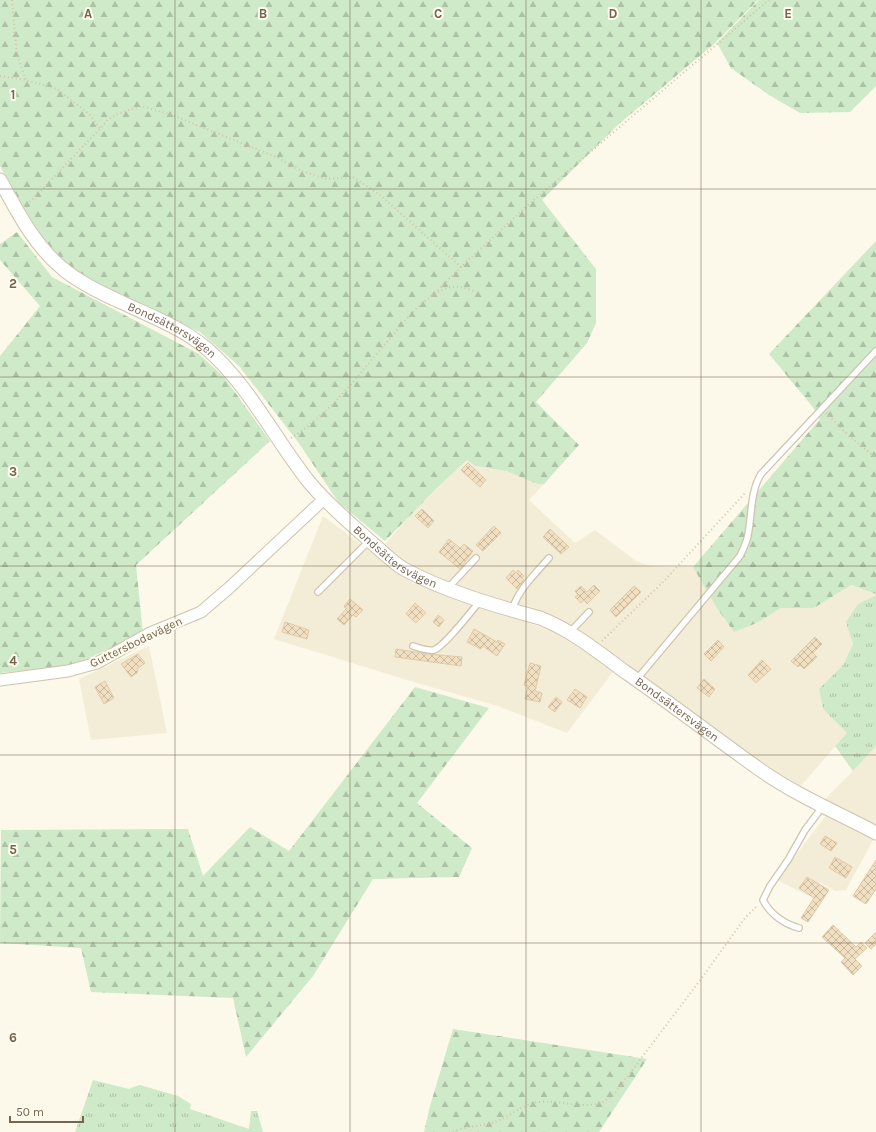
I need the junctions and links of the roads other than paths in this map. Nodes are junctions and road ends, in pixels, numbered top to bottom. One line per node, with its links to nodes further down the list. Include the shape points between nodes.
1 (0, 180): 3 (street, Bondsättersvägen, via 34,237 62,268 106,294 187,334 208,350 227,369)
2 (876, 351): 14 (lane, via 761,474 750,516 748,536 740,556)
3 (324, 499): 4 (street, Bondsättersvägen); 15 (street, Guttersbodavägen, via 201,612 150,633 97,663 68,671)
4 (369, 540): 7 (street, Bondsättersvägen, via 402,568); 8 (lane)
5 (476, 558): 7 (lane)
6 (549, 558): 10 (lane, via 525,586)
7 (448, 589): 9 (street, Bondsättersvägen)
8 (318, 592)
9 (481, 600): 10 (street, Bondsättersvägen); 13 (lane, via 443,644 434,650)
10 (511, 610): 12 (street, Bondsättersvägen)
11 (590, 612): 12 (lane)
12 (570, 632): 14 (street, Bondsättersvägen)
13 (413, 646)
14 (637, 679): 16 (street, Bondsättersvägen, via 761,770)
15 (0, 680)
16 (823, 806): 17 (street, Bondsättersvägen); 18 (lane, via 805,830 763,900 777,917 789,926)
17 (876, 833)
18 (800, 928)

